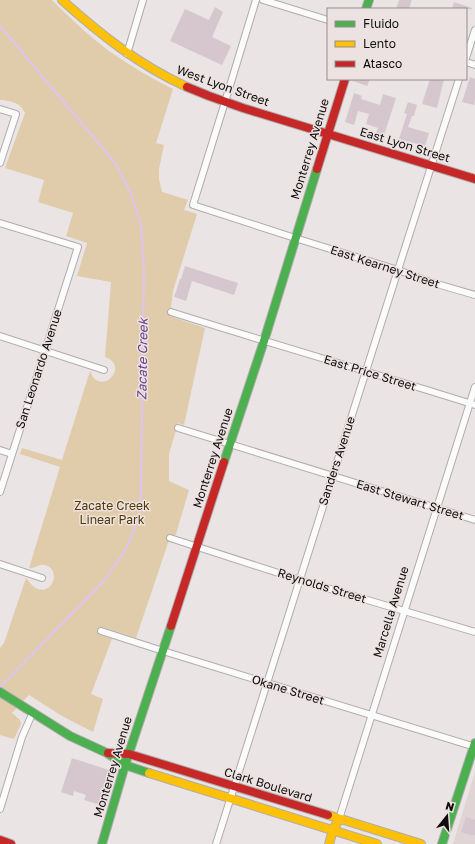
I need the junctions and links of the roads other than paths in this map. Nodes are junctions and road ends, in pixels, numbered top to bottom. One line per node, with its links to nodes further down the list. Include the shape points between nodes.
1 (62, 0): 7 (main road, West Lyon Street)
2 (143, 0): 7 (street)
3 (256, 0): 11 (street)
4 (263, 0): 5 (street)
5 (327, 20)
6 (475, 30): 8 (street)
7 (127, 54): 11 (main road, West Lyon Street, via 157,73)
8 (467, 55)
9 (345, 80): 13 (main road, Monterrey Avenue)
10 (460, 80): 15 (street, Sanders Avenue)
11 (226, 102): 13 (main road, West Lyon Street); 18 (street, East Kearney Street, via 193,205)
12 (0, 109): 14 (street, via 16,114)
13 (328, 134): 15 (main road, East Lyon Street); 18 (main road, Monterrey Avenue)
14 (0, 163)
15 (432, 166): 16 (main road, East Lyon Street); 19 (street, Sanders Avenue)
16 (475, 179)
17 (0, 223): 24 (street, San Leonardo Avenue, via 78,247)
18 (296, 238): 19 (street, East Kearney Street); 23 (main road, Monterrey Avenue)
19 (398, 270): 20 (street, East Kearney Street); 26 (street, Sanders Avenue)
20 (475, 295)
21 (171, 312): 23 (street, East Price Street)
22 (0, 336): 24 (street)
23 (264, 341): 26 (street, East Price Street); 30 (main road, Monterrey Avenue)
24 (45, 351): 25 (street); 32 (street, San Leonardo Avenue)
25 (104, 370)
26 (366, 371): 28 (street, East Price Street); 33 (street, Sanders Avenue)
27 (475, 387): 28 (street, Marcella Avenue)
28 (472, 405): 35 (street, Marcella Avenue)
29 (178, 428): 30 (street, East Stewart Street)
30 (230, 445): 33 (street, East Stewart Street); 38 (main road, Monterrey Avenue)
31 (0, 450): 32 (street)
32 (12, 454): 34 (street, San Leonardo Avenue)
33 (332, 476): 35 (street, East Stewart Street); 41 (street, Sanders Avenue)
34 (0, 492)
35 (437, 508): 36 (street, East Stewart Street); 42 (street, Marcella Avenue)
36 (475, 520)
37 (170, 538): 38 (street, Reynolds Street)
38 (196, 546): 41 (street, Reynolds Street); 45 (main road, Monterrey Avenue)
39 (0, 564): 40 (street)
40 (42, 578)
41 (300, 580): 42 (street, Reynolds Street); 46 (street, Sanders Avenue)
42 (404, 611): 44 (street, Reynolds Street); 49 (street, Marcella Avenue)
43 (100, 631): 45 (street, Okane Street)
44 (475, 632)
45 (163, 651): 46 (street, Okane Street); 52 (main road, Monterrey Avenue)
46 (267, 683): 49 (street, Okane Street); 54 (street, Sanders Avenue)
47 (0, 692): 48 (main road, Clark Boulevard)
48 (33, 712): 51 (main road, Clark Boulevard, via 70,736); 56 (street, via 22,737)
49 (372, 715): 50 (street, Okane Street); 57 (street, Marcella Avenue)
50 (475, 746): 66 (main road)
51 (107, 753): 52 (main road, Clark Boulevard); 53 (main road, Clark Boulevard)
52 (129, 754): 53 (main road, Monterrey Avenue); 54 (main road, Clark Boulevard)
53 (125, 765): 55 (main road, Clark Boulevard); 61 (main road, Monterrey Avenue)
54 (233, 787): 55 (street, Sanders Avenue); 57 (main road, Clark Boulevard)
55 (230, 798): 58 (main road, Clark Boulevard); 62 (street, Sanders Avenue)
56 (0, 809)
57 (339, 819): 58 (main road, Marcella Avenue); 65 (main road, Clark Boulevard)
58 (333, 830): 63 (main road, Marcella Avenue); 64 (main road, Clark Boulevard)
59 (0, 840): 60 (main road)
60 (11, 844)
61 (102, 844)
62 (216, 844)
63 (329, 844)
64 (377, 844)
65 (421, 844)
66 (442, 844)

